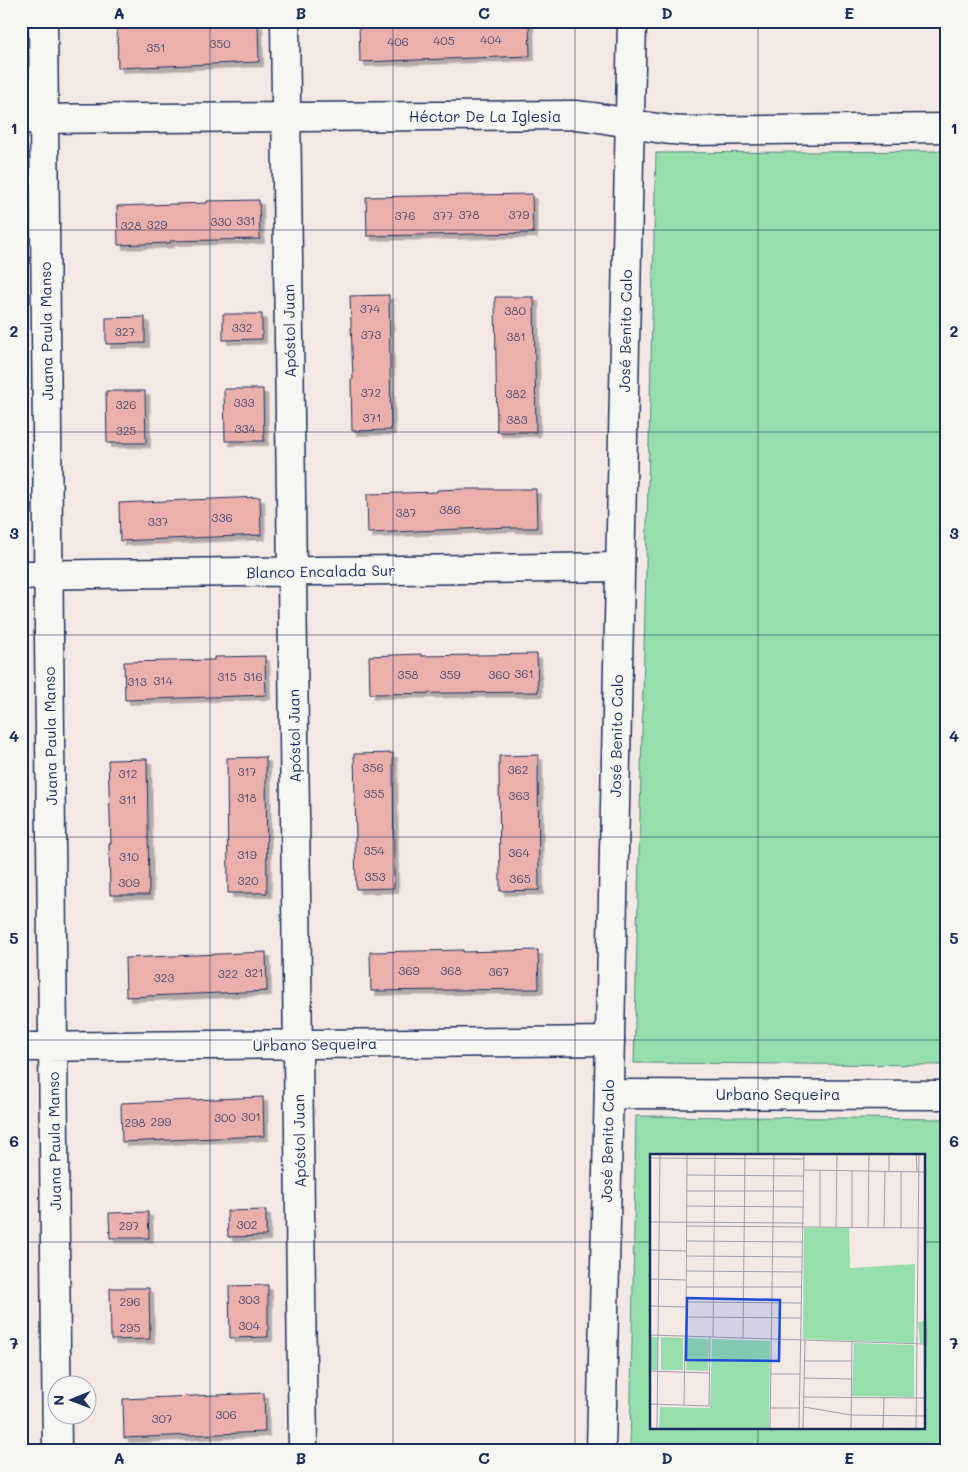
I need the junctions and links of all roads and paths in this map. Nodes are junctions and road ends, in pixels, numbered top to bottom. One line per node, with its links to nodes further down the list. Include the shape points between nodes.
1 (43, 21): 5 (street, Juana Paula Manso)
2 (285, 21): 4 (street, Apóstol Juan)
3 (632, 21): 6 (street, José Benito Calo)
4 (286, 117): 5 (street, Héctor De La Iglesia); 6 (street, Héctor De La Iglesia, via 573,115); 9 (street, Apóstol Juan)
5 (33, 119): 10 (street, Juana Paula Manso)
6 (630, 123): 7 (street, Héctor De La Iglesia, via 687,131); 8 (street, José Benito Calo)
7 (947, 128)
8 (620, 567): 9 (street, Blanco Encalada Sur); 12 (street, José Benito Calo)
9 (292, 571): 10 (street, Blanco Encalada Sur); 13 (street, Apóstol Juan)
10 (48, 574): 11 (street, Blanco Encalada Sur); 15 (street, Juana Paula Manso)
11 (21, 575)
12 (610, 1041): 13 (street, Urbano Sequeira); 16 (street, José Benito Calo)
13 (298, 1045): 15 (street, Urbano Sequeira); 19 (street, Apóstol Juan)
14 (21, 1047): 15 (street, Urbano Sequeira)
15 (53, 1047): 18 (street, Juana Paula Manso)
16 (608, 1094): 17 (street, Urbano Sequeira); 20 (street, José Benito Calo)
17 (947, 1095)
18 (57, 1451)
19 (303, 1451)
20 (601, 1451)

